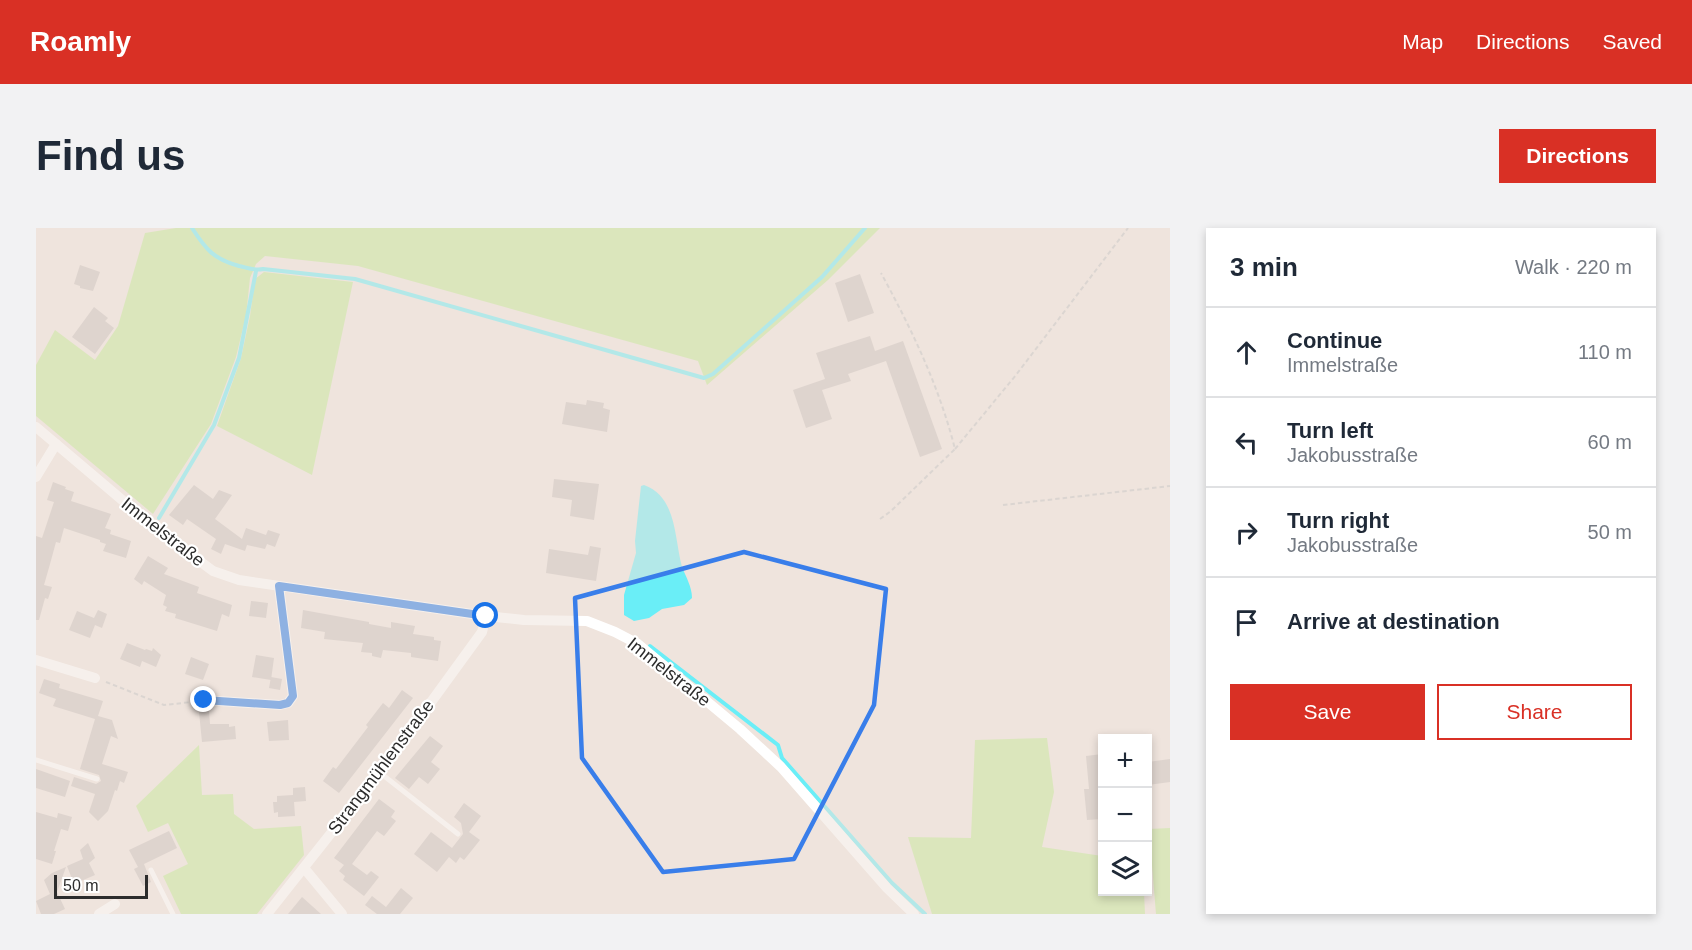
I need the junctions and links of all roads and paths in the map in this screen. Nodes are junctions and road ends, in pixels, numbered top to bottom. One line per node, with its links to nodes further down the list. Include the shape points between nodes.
1 (1128, 228): 5 (path)
2 (881, 273): 5 (path, via 912,330 946,415)
3 (36, 427): 4 (street, Immelstraße)
4 (56, 444): 6 (street); 10 (street, Immelstraße, via 213,572)
5 (955, 449): 9 (path)
6 (36, 477)
7 (1170, 486): 8 (path)
8 (1003, 504)
9 (880, 519)
10 (279, 586): 11 (street, Immelstraße); 14 (street, via 293,696 280,705)
11 (486, 616): 16 (street, Strangmühlenstraße, via 482,632); 26 (street, Immelstraße, via 587,621 638,645 781,767)
12 (36, 660): 13 (street)
13 (95, 678): 14 (path, via 164,705)
14 (204, 700)
15 (36, 760): 17 (lane)
16 (379, 772): 18 (lane); 19 (street, Strangmühlenstraße)
17 (97, 779)
18 (458, 834)
19 (304, 868): 24 (street, Strangmühlenstraße); 25 (street)
20 (151, 870): 23 (lane)
21 (115, 904): 22 (street)
22 (99, 914)
23 (173, 914)
24 (267, 914)
25 (342, 914)
26 (914, 914)

